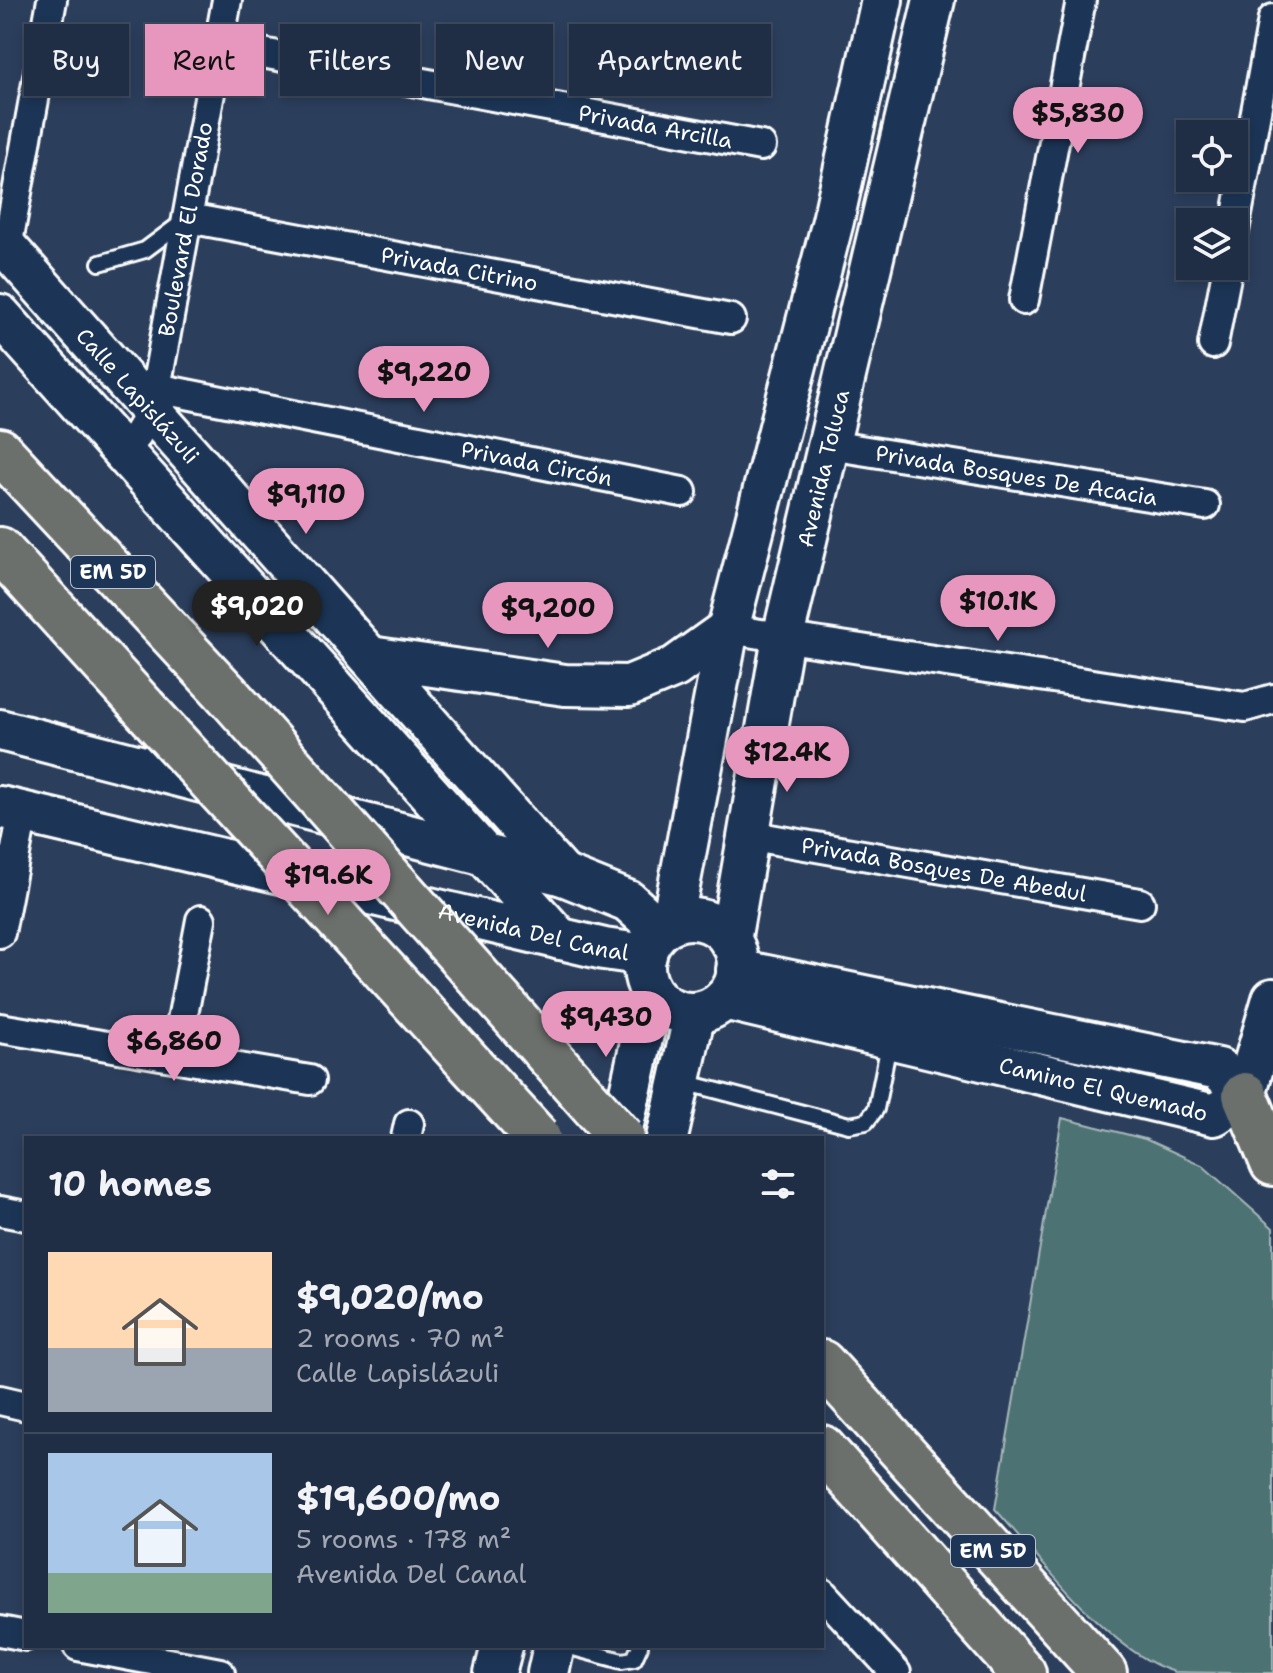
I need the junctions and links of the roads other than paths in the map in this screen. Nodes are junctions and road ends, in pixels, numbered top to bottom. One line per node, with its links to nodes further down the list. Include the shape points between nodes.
1 (52, 0): 13 (street)
2 (227, 0): 7 (street, Boulevard El Dorado)
3 (882, 0): 28 (street, via 833,221)
4 (934, 0): 21 (street, Avenida Toluca)
5 (1081, 0): 16 (street)
6 (1273, 19): 11 (street)
7 (223, 24)
8 (264, 53): 10 (street, Privada Arcilla)
9 (210, 96): 12 (street, Boulevard El Dorado)
10 (761, 146)
11 (1238, 208)
12 (188, 218): 14 (lane, via 145,250); 18 (street, Privada Citrino); 20 (street, Boulevard El Dorado)
13 (3, 244): 20 (street, Calle Lapislázuli)
14 (100, 263)
15 (1225, 280): 19 (street)
16 (1024, 300)
17 (0, 315): 23 (street)
18 (731, 319)
19 (1213, 344)
20 (154, 399): 23 (street, Boulevard El Dorado); 24 (street, Privada Circón); 30 (street, Calle Lapislázuli)
21 (829, 445): 25 (street, Privada Bosques De Acacia); 29 (street, Avenida Toluca)
22 (0, 451): 52 (highway, EM 5D, bridge, via 226,693)
23 (126, 453): 36 (street)
24 (682, 492)
25 (1205, 505)
26 (0, 550): 32 (highway, EM 5D)
27 (0, 588): 32 (highway)
28 (728, 629): 29 (street); 30 (street, via 675,667 629,686 565,685); 42 (street)
29 (783, 637): 31 (street, via 1245,707); 35 (street, Avenida Toluca)
30 (370, 657): 37 (street, Calle Lapislázuli)
31 (1273, 699)
32 (144, 708): 51 (highway, EM 5D, bridge)
33 (0, 730): 36 (street)
34 (12, 810): 40 (street); 41 (street, Avenida Del Canal)
35 (747, 835): 38 (street, Privada Bosques De Abedul); 43 (street, Avenida Toluca)
36 (485, 855): 37 (street); 41 (street)
37 (563, 875): 42 (street, via 628,901)
38 (1140, 903)
39 (201, 920): 47 (street)
40 (0, 930)
41 (560, 939): 42 (street, Avenida Del Canal)
42 (658, 950): 43 (street, via 664,1005 678,1012); 43 (street, via 685,919 711,923); 53 (street)
43 (722, 981): 46 (street, Camino El Quemado); 49 (street, Avenida Toluca); 50 (street, Camino El Quemado, via 1219,1069)
44 (1273, 999): 50 (street)
45 (0, 1028): 47 (street)
46 (891, 1039): 49 (lane, via 876,1109 866,1122 849,1125); 50 (street, Camino El Quemado, via 1214,1115)
47 (175, 1057): 48 (street)
48 (310, 1080)
49 (680, 1081): 54 (street, Avenida Toluca)
50 (1259, 1098): 55 (highway)
51 (536, 1136)
52 (619, 1136)
53 (621, 1136)
54 (667, 1136)
55 (1273, 1163)
56 (0, 1211): 57 (street)
57 (24, 1216)
58 (824, 1365): 62 (highway, EM 5D)
59 (0, 1400): 60 (street)
60 (24, 1406)
61 (824, 1450): 75 (highway, EM 5D)
62 (938, 1490): 76 (highway, EM 5D); 77 (highway)
63 (824, 1595): 74 (street)
64 (0, 1631): 65 (street)
65 (24, 1636)
66 (89, 1648): 71 (street)
67 (501, 1648): 72 (street)
68 (554, 1648): 73 (street)
69 (573, 1648): 70 (lane, via 622,1661 634,1659)
70 (639, 1648)
71 (220, 1673)
72 (495, 1673)
73 (548, 1673)
74 (896, 1673)
75 (1023, 1673)
76 (1104, 1673)
77 (1133, 1673)

